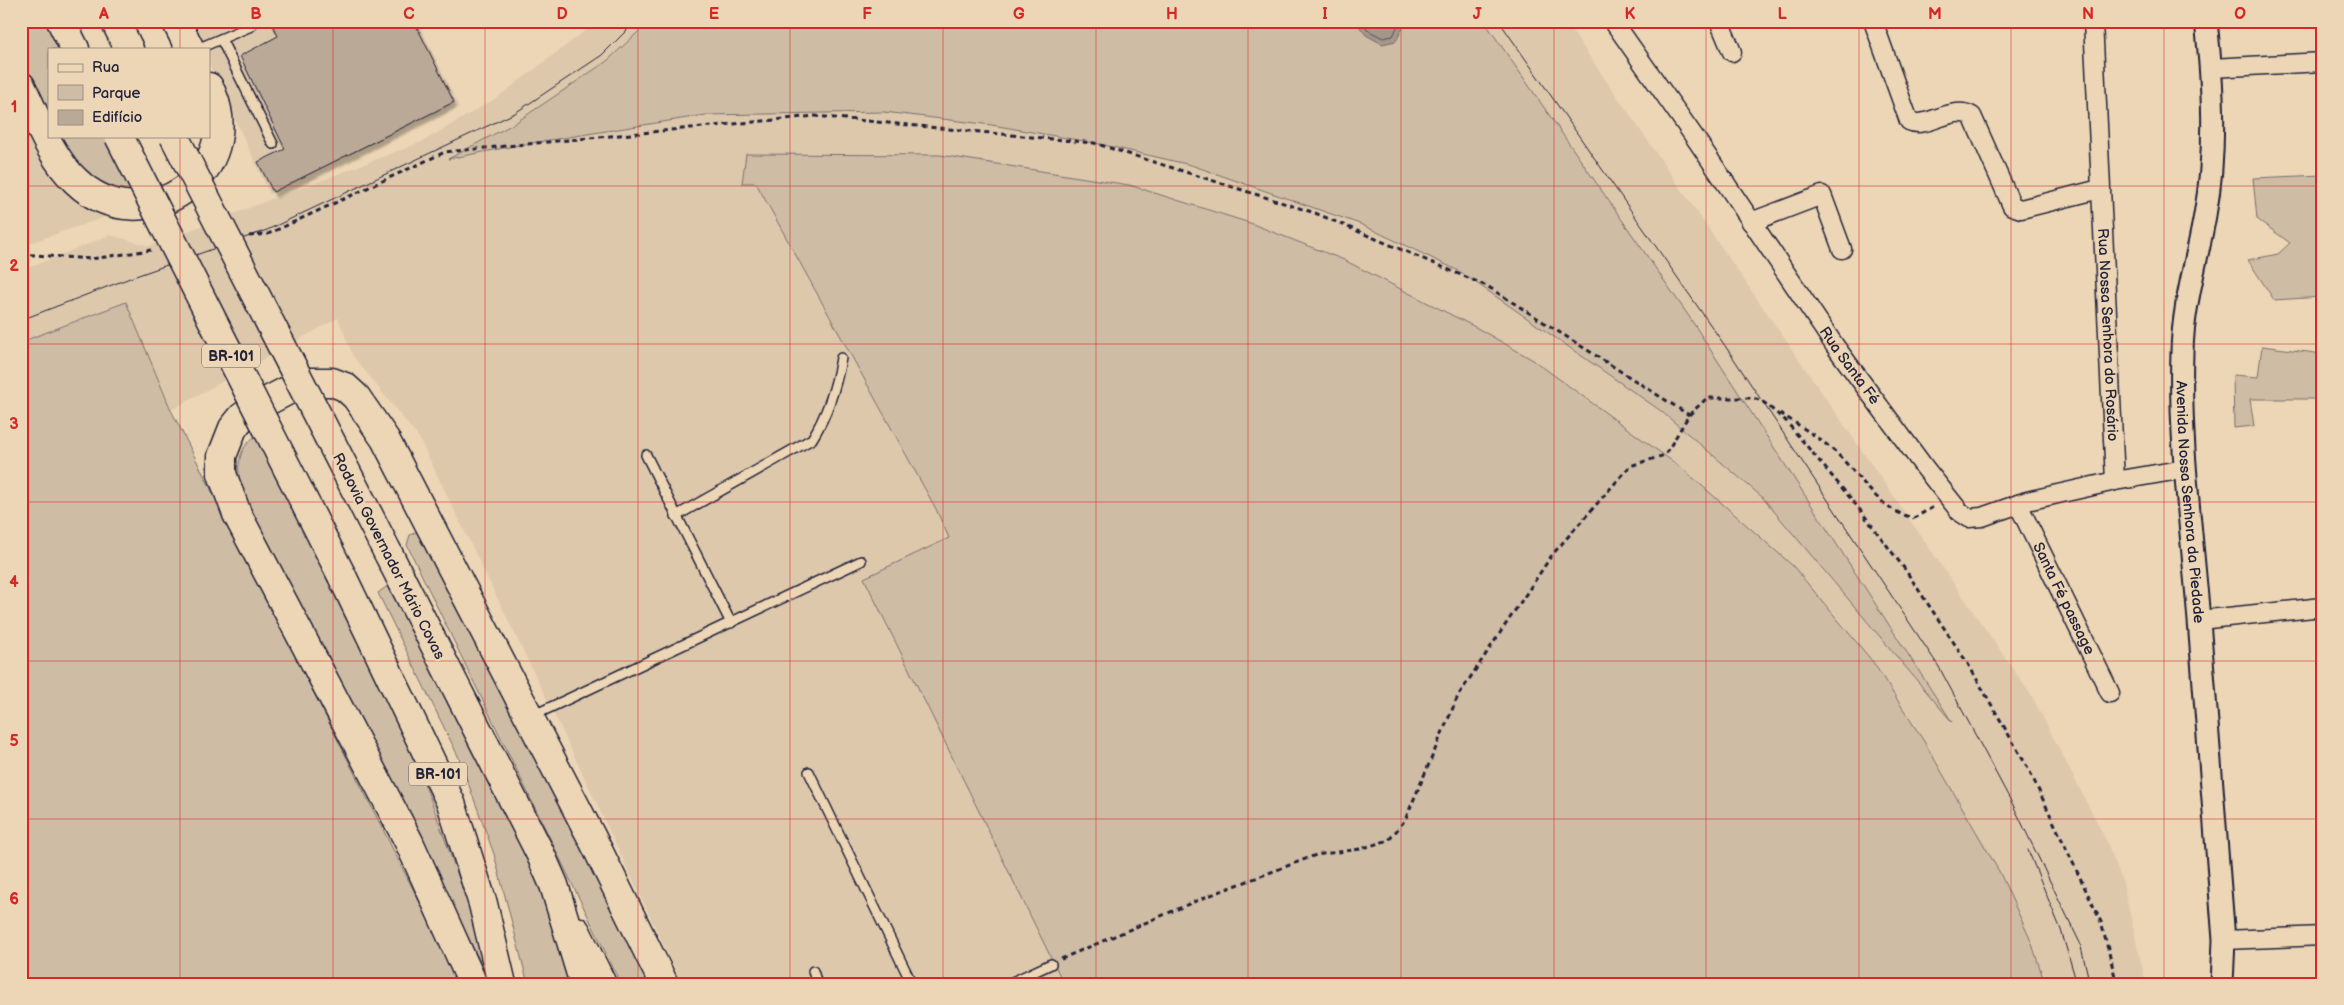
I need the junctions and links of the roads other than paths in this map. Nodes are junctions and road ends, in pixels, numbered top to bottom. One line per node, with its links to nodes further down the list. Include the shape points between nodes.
1 (61, 21): 11 (main road)
2 (115, 21): 12 (main road)
3 (1613, 21): 24 (street, Rua Santa Fé)
4 (1719, 21): 15 (street)
5 (1873, 21): 23 (street, via 1909,121 1917,123 1951,113 1972,116 2008,200 2015,208)
6 (2094, 21): 23 (street, Rua Nossa Senhora do Rosário)
7 (2206, 21): 17 (street, Avenida Nossa Senhora da Piedade)
8 (177, 22): 13 (main road)
9 (252, 26): 10 (lane)
10 (221, 39): 14 (lane); 22 (lane)
11 (74, 48)
12 (128, 48)
13 (190, 48)
14 (199, 48)
15 (1732, 52)
16 (2323, 62): 17 (street)
17 (2212, 68): 28 (street, Avenida Nossa Senhora da Piedade, via 2212,162 2205,216 2186,305 2182,351)
18 (21, 86): 19 (main road, via 60,165 77,183 110,202 137,206 175,197 204,172 215,144 217,125)
19 (210, 90)
20 (120, 138): 45 (main road, BR-101, bridge, via 342,576 451,802 488,922)
21 (175, 138): 39 (main road, Rodovia Governador Mário Covas / BR-101, bridge, via 474,721)
22 (273, 144)
23 (2100, 189): 29 (street, Rua Nossa Senhora do Rosário)
24 (1751, 222): 25 (street, via 1822,195); 30 (street, Rua Santa Fé, via 1835,346 1960,512 1969,518 1990,515)
25 (1842, 249)
26 (841, 358): 31 (lane, via 836,389 825,419 812,439)
27 (646, 455): 31 (lane)
28 (2185, 470): 29 (street, Rua Santa Fé); 34 (street, Avenida Nossa Senhora da Piedade)
29 (2115, 481): 30 (street, Rua Santa Fé)
30 (2018, 504): 36 (street, Santa Fé passage)
31 (676, 516): 35 (lane)
32 (861, 561): 35 (lane)
33 (2323, 608): 34 (street)
34 (2199, 620): 41 (street, Avenida Nossa Senhora da Piedade)
35 (731, 623): 37 (lane)
36 (2110, 693)
37 (529, 717): 44 (main road, via 385,439 356,397 332,382 304,382 242,418 229,435 222,456 222,474 238,514 409,842); 48 (main road)
38 (809, 772): 50 (lane)
39 (554, 885): 46 (main road, Rodovia Governador Mário Covas / BR-101); 47 (main road, BR-101)
40 (2323, 936): 41 (street)
41 (2224, 940): 52 (street, Avenida Nossa Senhora da Piedade)
42 (1051, 964): 51 (lane)
43 (813, 971): 49 (lane)
44 (473, 984)
45 (502, 984)
46 (584, 984)
47 (602, 984)
48 (664, 984)
49 (818, 984)
50 (912, 984)
51 (1008, 984)
52 (2222, 984)

